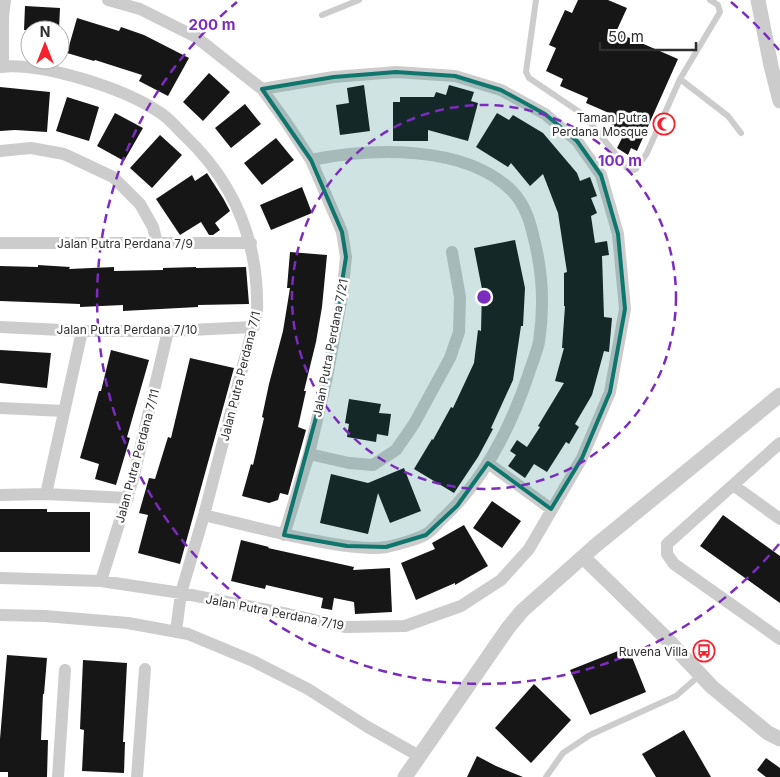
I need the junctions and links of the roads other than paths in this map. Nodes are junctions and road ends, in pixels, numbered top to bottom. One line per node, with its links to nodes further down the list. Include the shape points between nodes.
1 (5, 0): 8 (street)
2 (108, 0): 10 (street, Jalan Putra Perdana 7/21, via 140,9 196,37)
3 (359, 0): 7 (lane)
4 (536, 0): 9 (lane, via 526,72 529,78 584,115 631,171 647,153)
5 (710, 0): 9 (lane, via 718,5 720,12)
6 (758, 0): 11 (street)
7 (322, 15)
8 (2, 67): 17 (street, Jalan Putra Perdana 7/1, via 66,74 116,88 161,112 220,175 244,221)
9 (680, 79): 12 (lane, via 728,116)
10 (262, 89): 14 (street, Jalan Putra Perdana 7/21); 33 (street, Jalan Putra Perdana 7/19, via 334,77 387,73 455,76 501,90 545,114 577,141 601,175 618,234 625,309 610,392 582,458)
11 (780, 101)
12 (741, 133)
13 (0, 151): 16 (street, via 31,148 64,154 113,178 140,204 153,227)
14 (311, 160): 27 (street, Jalan Putra Perdana 7/21, via 342,232 346,257 327,377); 28 (street, via 337,155 388,153 426,154 456,160 483,170 513,192 529,218 539,260 543,306 539,344 518,405)
15 (0, 243): 16 (street, Jalan Putra Perdana 7/9)
16 (157, 243): 17 (street, Jalan Putra Perdana 7/9)
17 (251, 243): 20 (street, Jalan Putra Perdana 7/1, via 258,289)
18 (452, 252): 27 (street, via 460,297 459,332 450,358 396,450 373,465)
19 (0, 327): 22 (street, Jalan Putra Perdana 7/10)
20 (254, 327): 21 (street, Jalan Putra Perdana 7/10); 34 (street, Jalan Putra Perdana 7/1)
21 (168, 331): 22 (street, Jalan Putra Perdana 7/10); 32 (street, Jalan Putra Perdana 7/11)
22 (82, 332): 25 (street)
23 (780, 395): 37 (street)
24 (0, 408): 25 (street)
25 (64, 411): 30 (street)
26 (780, 442): 29 (street)
27 (309, 454): 36 (street, Jalan Putra Perdana 7/21)
28 (488, 463): 33 (street); 36 (street, via 457,506 426,535 386,547 347,546)
29 (733, 485): 35 (street); 43 (street, via 667,544 667,554 674,564)
30 (46, 494): 31 (street); 32 (street)
31 (0, 495)
32 (128, 498): 39 (street, Jalan Putra Perdana 7/11)
33 (552, 509): 40 (street, Jalan Putra Perdana 7/19, via 529,549 501,580 461,606 405,626 345,627)
34 (204, 515): 36 (street); 40 (street, Jalan Putra Perdana 7/1)
35 (780, 519)
36 (284, 534)
37 (583, 557): 46 (street); 48 (street, via 522,611)
38 (0, 578): 39 (street, Jalan Putra Perdana 7/19)
39 (101, 581): 40 (street, Jalan Putra Perdana 7/19)
40 (181, 594): 42 (street, Jalan Putra Perdana 7/1)
41 (0, 614): 42 (street)
42 (176, 631): 48 (street, via 253,661 308,689)
43 (780, 639)
44 (145, 668): 50 (street)
45 (65, 670): 49 (street)
46 (700, 675): 47 (street, via 768,733); 52 (lane, via 676,696 590,735 563,753)
47 (780, 739)
48 (419, 756): 51 (street)
49 (58, 777)
50 (136, 777)
51 (404, 777)
52 (546, 777)

